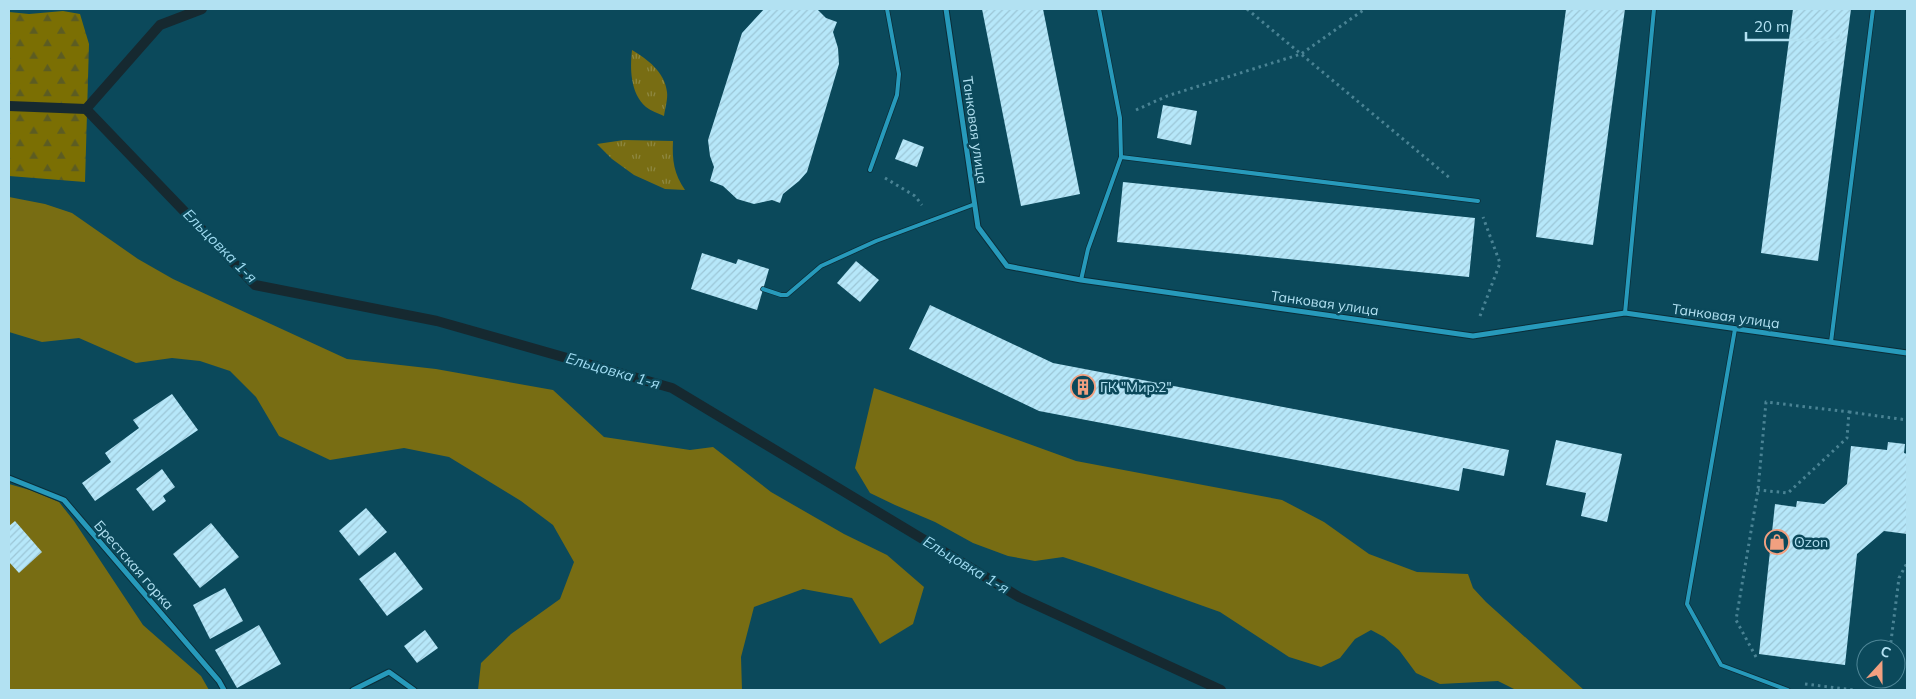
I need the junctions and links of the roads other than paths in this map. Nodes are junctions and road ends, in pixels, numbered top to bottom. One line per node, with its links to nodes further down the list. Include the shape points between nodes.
1 (887, 9): 7 (lane, via 899,84)
2 (946, 9): 9 (street, Танковая улица)
3 (1099, 9): 6 (lane, via 1120,118)
4 (1654, 9): 12 (lane)
5 (1873, 9): 14 (lane)
6 (1121, 157): 8 (lane); 10 (lane, via 1088,249)
7 (870, 170)
8 (1478, 201)
9 (975, 204): 10 (street, Танковая улица, via 978,227 1007,266); 11 (lane, via 876,241 821,266 786,295)
10 (1081, 280): 12 (street, Танковая улица, via 1473,336)
11 (763, 289)
12 (1625, 313): 13 (street, Танковая улица)
13 (1735, 329): 14 (street, Танковая улица); 20 (lane, via 1687,604 1720,665)
14 (1831, 342): 15 (street, Танковая улица)
15 (1907, 353)
16 (9, 478): 17 (street, Брестская горка, via 64,500)
17 (224, 690)
18 (353, 690): 19 (street, via 388,672)
19 (414, 690)
20 (1788, 690)

